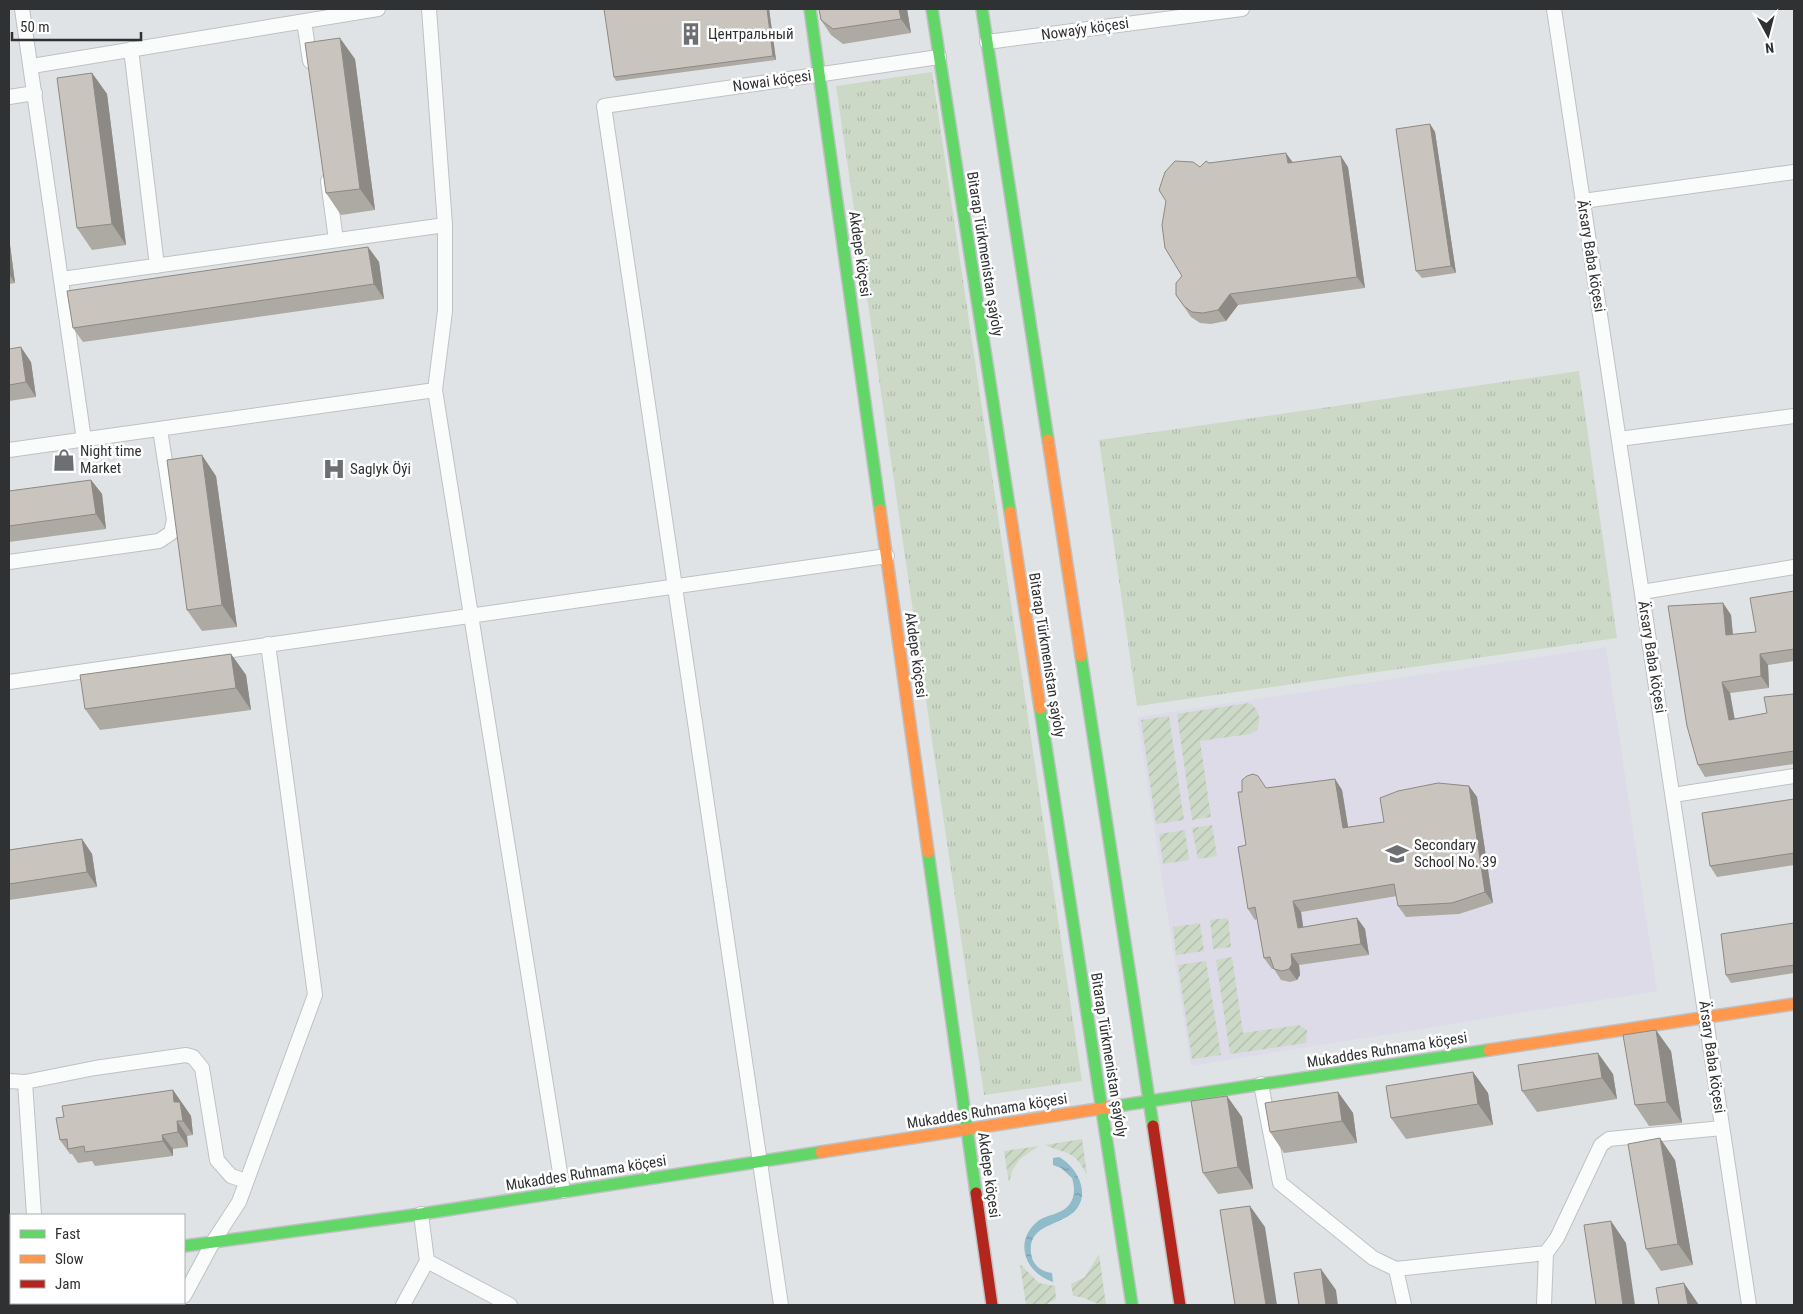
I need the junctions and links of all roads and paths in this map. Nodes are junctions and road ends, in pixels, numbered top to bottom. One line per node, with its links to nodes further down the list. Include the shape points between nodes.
1 (22, 9): 13 (street)
2 (378, 9): 9 (street)
3 (429, 9): 21 (street)
4 (810, 9): 14 (street, Akdepe köçesi)
5 (932, 9): 12 (street, Bitarap Türkmenistan şaýoly)
6 (982, 9): 10 (street)
7 (1242, 9): 10 (street, Nowaýy köçesi)
8 (1554, 9): 20 (street, Ärsary Baba köçesi)
9 (304, 21): 11 (street); 15 (street)
10 (987, 42): 46 (street)
11 (131, 49): 13 (street); 23 (street)
12 (939, 57): 14 (street, Nowai köçesi); 47 (street, Bitarap Türkmenistan şaýoly)
13 (32, 66): 16 (street)
14 (819, 74): 31 (street, Akdepe köçesi); 34 (street, Nowai köçesi, via 604,106)
15 (312, 78)
16 (35, 93): 17 (street); 24 (street)
17 (9, 97)
18 (325, 164): 22 (street)
19 (1794, 172): 20 (street)
20 (1583, 201): 28 (street, Ärsary Baba köçesi)
21 (444, 224): 22 (street); 25 (street, via 445,311)
22 (336, 240): 23 (street)
23 (157, 266): 24 (street)
24 (62, 279): 29 (street)
25 (435, 390): 27 (street); 36 (street)
26 (1794, 416): 28 (street)
27 (160, 429): 29 (street); 32 (street, via 174,520 170,533 159,540)
28 (1619, 439): 35 (street, Ärsary Baba köçesi)
29 (84, 440): 30 (street)
30 (9, 450)
31 (887, 556): 34 (street); 49 (street, Akdepe köçesi)
32 (9, 562)
33 (1794, 566): 35 (street)
34 (676, 586): 36 (street); 50 (street)
35 (1642, 592): 40 (street, Ärsary Baba köçesi)
36 (471, 615): 37 (street); 52 (street)
37 (268, 644): 38 (street); 51 (street, via 315,995)
38 (9, 682)
39 (1794, 776): 40 (street)
40 (1673, 795): 42 (street, Ärsary Baba köçesi)
41 (1794, 1004): 42 (street, Mukaddes Ruhnama köçesi)
42 (1707, 1017): 45 (street, Mukaddes Ruhnama köçesi); 48 (street, Ärsary Baba köçesi)
43 (9, 1081): 44 (street)
44 (25, 1082): 51 (street, via 105,1067 186,1055 193,1057 202,1068 217,1160 231,1176); 53 (street)
45 (1261, 1084): 46 (street, Mukaddes Ruhnama köçesi); 59 (street, via 1280,1183 1373,1258)
46 (1149, 1101): 47 (street, Mukaddes Ruhnama köçesi); 66 (street)
47 (1102, 1108): 49 (street, Mukaddes Ruhnama köçesi); 65 (street, Bitarap Türkmenistan şaýoly)
48 (1722, 1128): 57 (street, via 1609,1139 1601,1145 1557,1238); 69 (street, Ärsary Baba köçesi)
49 (968, 1129): 50 (street, Mukaddes Ruhnama köçesi); 64 (street, Akdepe köçesi)
50 (760, 1160): 52 (street, Mukaddes Ruhnama köçesi); 63 (street)
51 (246, 1181): 55 (street, via 239,1202)
52 (564, 1192): 54 (street, Mukaddes Ruhnama köçesi)
53 (34, 1214)
54 (421, 1214): 55 (street, Mukaddes Ruhnama köçesi); 58 (street)
55 (213, 1242): 56 (street, Mukaddes Ruhnama köçesi); 60 (street)
56 (185, 1246)
57 (1546, 1253): 59 (street); 68 (street)
58 (427, 1261): 61 (street); 62 (street)
59 (1396, 1269): 67 (street)
60 (185, 1294)
61 (403, 1305)
62 (510, 1305)
63 (781, 1305)
64 (992, 1305)
65 (1132, 1305)
66 (1180, 1305)
67 (1404, 1305)
68 (1544, 1305)
69 (1749, 1305)

